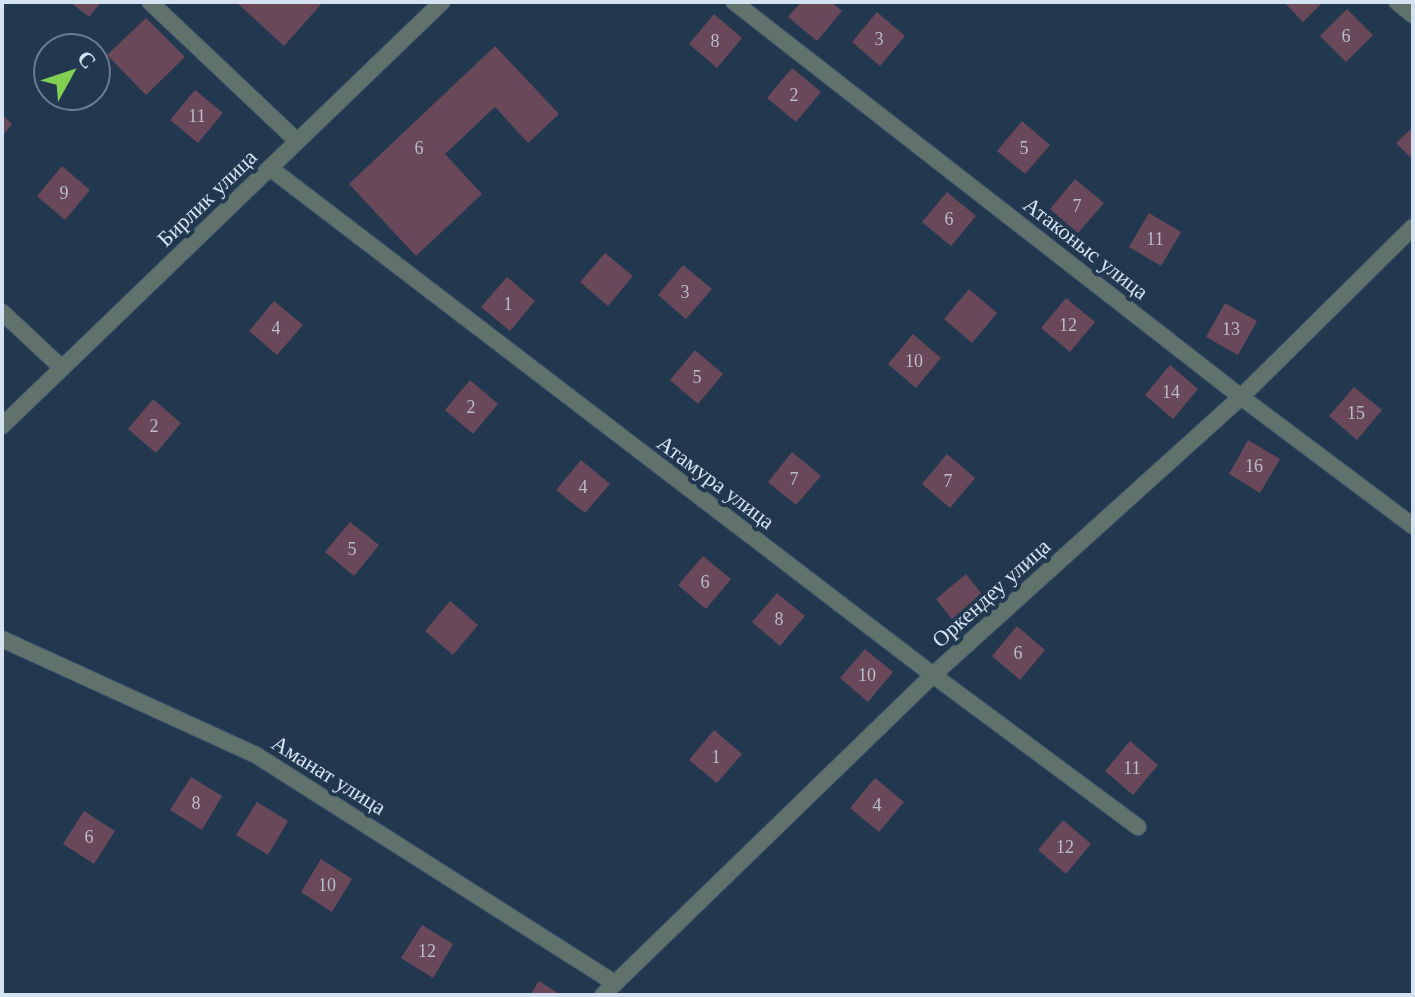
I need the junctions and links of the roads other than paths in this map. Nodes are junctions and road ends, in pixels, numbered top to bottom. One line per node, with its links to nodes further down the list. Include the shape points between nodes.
1 (150, 2): 6 (street)
2 (442, 2): 6 (street, Бирлик улица)
3 (734, 2): 11 (street, Атаконыс улица)
4 (1397, 2): 5 (street)
5 (1413, 15)
6 (297, 141): 7 (street, Бирлик улица)
7 (270, 168): 10 (street, Бирлик улица); 15 (street, Атамура улица)
8 (1413, 227): 11 (street, Оркендеу улица)
9 (2, 312): 10 (street)
10 (62, 368): 12 (street, Бирлик улица)
11 (1241, 397): 13 (street, Атаконыс улица); 15 (street, Оркендеу улица)
12 (2, 426)
13 (1413, 526)
14 (2, 639): 17 (street, Аманат улица, via 256,755)
15 (933, 675): 16 (street, Атамура улица); 17 (street, Оркендеу улица)
16 (1138, 827)
17 (608, 989)

